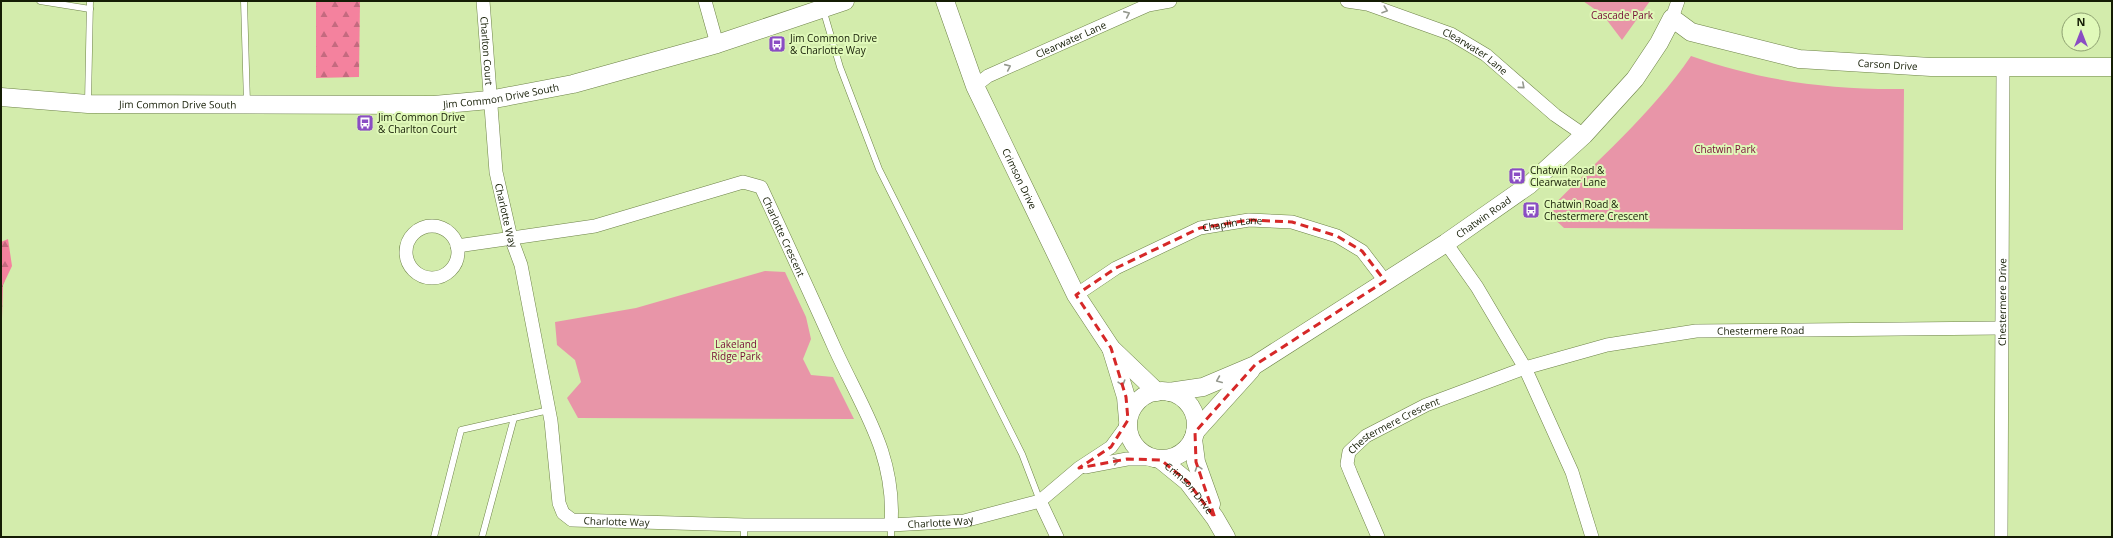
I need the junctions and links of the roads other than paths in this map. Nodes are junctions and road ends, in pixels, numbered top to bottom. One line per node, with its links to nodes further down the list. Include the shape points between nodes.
1 (40, 1): 11 (lane)
2 (90, 1): 11 (lane)
3 (244, 1): 21 (lane)
4 (483, 1): 19 (street, Charlton Court)
5 (705, 1): 14 (street)
6 (845, 1): 12 (street, Jim Common Drive South)
7 (945, 1): 17 (street, Crimson Drive)
8 (1170, 1): 17 (street, Clearwater Lane, one-way to 8, via 988,76 1148,5)
9 (1347, 1): 22 (street, Clearwater Lane, one-way to 22, via 1367,4 1451,34 1486,55 1555,115)
10 (1678, 1): 13 (street, Chatwin Road)
11 (90, 9): 20 (lane)
12 (823, 9): 14 (street, Jim Common Drive South); 39 (lane, via 840,67 879,169 1022,454)
13 (1672, 18): 15 (street, Carson Drive, via 1691,32 1799,59 1931,67); 22 (street, Chatwin Road, via 1659,43 1635,78)
14 (717, 44): 19 (street, Jim Common Drive South, via 566,86)
15 (2003, 67): 16 (street, Carson Drive); 28 (street, Chestermere Drive)
16 (2112, 67)
17 (975, 86): 27 (street, Crimson Drive)
18 (1, 97): 20 (street, Jim Common Drive South)
19 (489, 100): 21 (street, Jim Common Drive South, via 434,105); 23 (street, Charlotte Way, via 496,172)
20 (88, 104): 21 (street, Jim Common Drive South)
21 (247, 105)
22 (1584, 135): 24 (street, Chatwin Road, via 1530,185)
23 (511, 238): 25 (street, Charlotte Crescent); 33 (street, Charlotte Way, via 521,265); 42 (street, Charlotte Crescent, via 595,226 743,182 761,187 870,418 888,471 892,506)
24 (1446, 244): 26 (street, Chatwin Road); 31 (street, via 1477,287)
25 (457, 246)
26 (1385, 281): 27 (street, Chaplin Lane, via 1362,251 1337,236 1292,222 1249,220 1200,228 1116,268); 30 (street, Chatwin Road)
27 (1076, 295): 29 (street, Crimson Drive)
28 (2001, 328): 31 (street, Chestermere Road, via 1696,330 1607,345); 49 (street, Chestermere Drive)
29 (1111, 348): 32 (street, Crimson Drive); 35 (street, Crimson Drive, one-way to 35, via 1126,396)
30 (1255, 365): 32 (street, Chatwin Road, one-way to 32, via 1202,387); 36 (street, Chatwin Road)
31 (1525, 368): 47 (street, Chestermere Crescent, via 1426,405 1366,436 1349,452 1347,464); 48 (street, via 1572,472)
32 (1163, 392): 35 (street, via 1146,395 1138,401 1131,410); 36 (street, via 1187,403 1196,422)
33 (549, 410): 34 (lane); 41 (street, Charlotte Way, via 559,503 563,513 572,520)
34 (514, 418): 43 (lane, via 461,430); 44 (lane)
35 (1128, 422): 37 (street, via 1129,436 1134,446 1143,454); 38 (street, via 1111,447)
36 (1194, 436): 37 (street, via 1180,454); 40 (street, Crimson Drive, one-way to 36, via 1196,462)
37 (1157, 459): 38 (street, one-way to 37, via 1127,459); 40 (street, Crimson Drive, via 1188,482)
38 (1080, 468): 39 (street, Charlotte Way)
39 (1040, 501): 42 (street, Charlotte Way, via 964,521); 45 (street)
40 (1215, 518): 46 (street, Crimson Drive)
41 (744, 531): 42 (street, Charlotte Way)
42 (891, 531)
43 (434, 537)
44 (482, 537)
45 (1057, 537)
46 (1226, 537)
47 (1378, 537)
48 (1592, 537)
49 (2001, 537)

